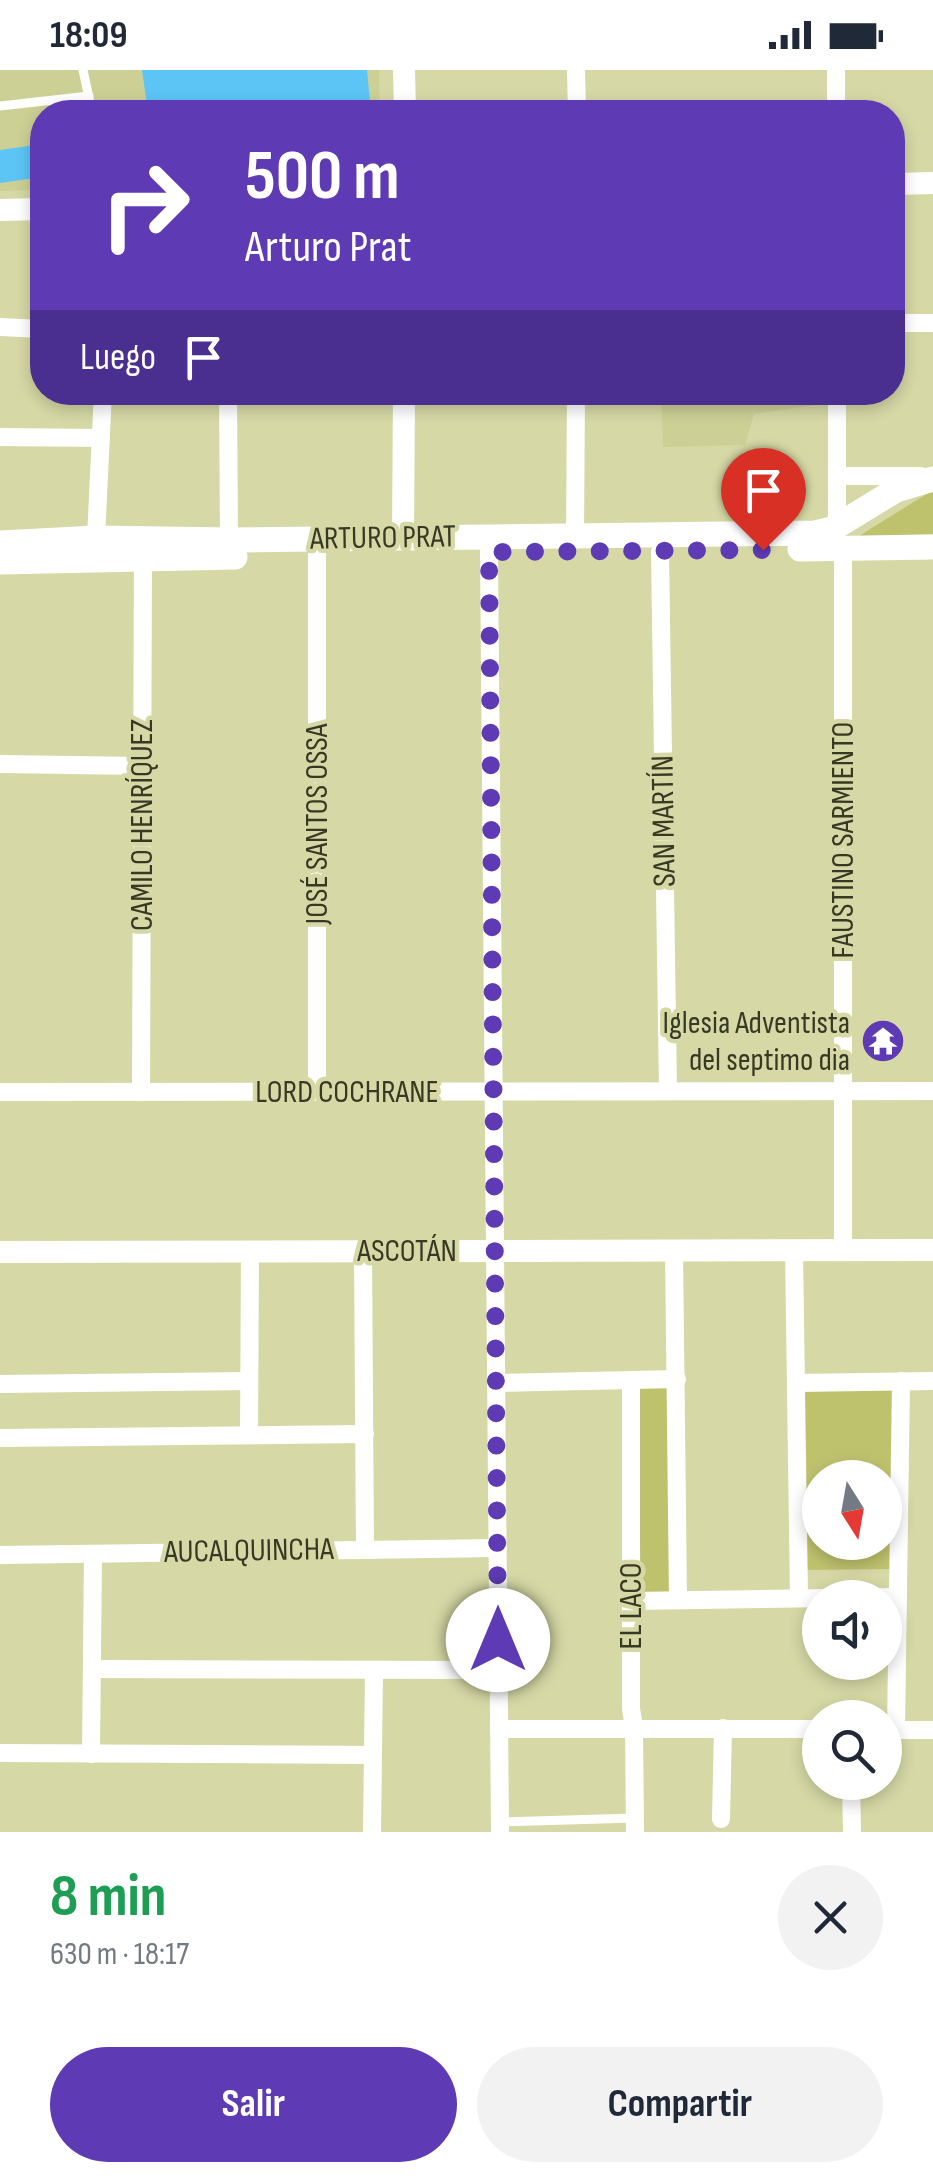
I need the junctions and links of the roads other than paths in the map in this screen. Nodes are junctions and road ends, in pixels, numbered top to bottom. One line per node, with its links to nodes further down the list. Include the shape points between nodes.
1 (84, 70): 5 (lane)
2 (404, 70): 8 (street)
3 (576, 70): 9 (street)
4 (836, 70): 10 (street)
5 (89, 96): 6 (lane); 7 (lane)
6 (53, 100)
7 (90, 100)
8 (405, 100)
9 (577, 100)
10 (836, 100)
11 (30, 103): 12 (lane)
12 (0, 106)
13 (933, 183): 14 (street)
14 (905, 184)
15 (30, 209): 16 (street)
16 (0, 210)
17 (933, 322): 18 (street)
18 (905, 323)
19 (0, 327): 20 (street)
20 (30, 328)
21 (102, 405): 27 (street)
22 (228, 405): 34 (street)
23 (404, 405): 33 (street)
24 (576, 405): 30 (street)
25 (837, 405): 28 (street, FAUSTINO SARMIENTO)
26 (0, 437): 27 (street)
27 (101, 438): 32 (street)
28 (836, 476): 29 (street, ARTURO PRAT); 31 (street, FAUSTINO SARMIENTO)
29 (933, 477): 31 (main road, ARTURO PRAT, via 896,490)
30 (576, 534): 31 (main road, ARTURO PRAT); 33 (main road, ARTURO PRAT)
31 (840, 537): 36 (main road, ARTURO PRAT); 38 (main road, ARTURO PRAT); 45 (street, FAUSTINO SARMIENTO)
32 (96, 538): 34 (main road, ARTURO PRAT); 35 (main road, ARTURO PRAT)
33 (403, 538): 34 (main road, ARTURO PRAT)
34 (229, 540)
35 (0, 543)
36 (933, 547)
37 (489, 552): 38 (main road, ARTURO PRAT); 39 (main road, ARTURO PRAT); 50 (street)
38 (660, 552): 44 (street, SAN MARTÍN)
39 (317, 556): 40 (main road, ARTURO PRAT); 49 (street, JOSÉ SANTOS OSSA)
40 (143, 558): 41 (main road, ARTURO PRAT); 43 (street, CAMILO HENRÍQUEZ)
41 (0, 562)
42 (0, 764): 43 (street)
43 (142, 766): 48 (street, CAMILO HENRÍQUEZ)
44 (668, 1091): 45 (street, LORD COCHRANE); 50 (street, LORD COCHRANE)
45 (843, 1091): 46 (street, LORD COCHRANE); 57 (street, FAUSTINO SARMIENTO)
46 (933, 1091)
47 (0, 1092): 48 (street, LORD COCHRANE)
48 (141, 1092): 49 (street, LORD COCHRANE)
49 (317, 1092): 50 (street, LORD COCHRANE)
50 (494, 1092): 51 (street)
51 (495, 1250): 52 (street, ASCOTÁN); 56 (street, ASCOTÁN); 64 (street)
52 (674, 1250): 53 (street, ASCOTÁN); 59 (street, EL LACO)
53 (794, 1250): 57 (street, ASCOTÁN); 65 (street)
54 (933, 1250): 57 (street, ASCOTÁN)
55 (250, 1251): 56 (street, ASCOTÁN); 58 (street, ASCOTÁN); 62 (street)
56 (364, 1251): 67 (street)
57 (843, 1251)
58 (0, 1252)
59 (676, 1379): 60 (street); 77 (street, EL LACO)
60 (631, 1380): 64 (street); 78 (street, EL LACO)
61 (933, 1380): 63 (street)
62 (249, 1381): 66 (street); 68 (street)
63 (901, 1381): 65 (street); 74 (street)
64 (496, 1383): 70 (street)
65 (796, 1383): 75 (street)
66 (0, 1384)
67 (364, 1434): 68 (street); 71 (street)
68 (249, 1435): 69 (street)
69 (0, 1438)
70 (498, 1548): 71 (street, AUCALQUINCHA); 80 (street)
71 (365, 1550): 72 (street, AUCALQUINCHA)
72 (93, 1554): 73 (street, AUCALQUINCHA); 79 (street)
73 (0, 1555)
74 (897, 1580)
75 (798, 1597): 76 (street); 77 (street)
76 (802, 1597)
77 (678, 1600): 78 (street)
78 (630, 1601): 83 (street, EL LACO)
79 (93, 1669): 81 (street); 89 (street)
80 (499, 1670): 81 (street); 82 (street)
81 (374, 1671): 90 (street)
82 (500, 1728): 83 (street); 94 (street)
83 (634, 1728): 84 (street); 93 (street, EL LACO)
84 (722, 1728): 85 (street); 92 (street)
85 (802, 1729)
86 (902, 1730): 87 (street)
87 (933, 1730)
88 (0, 1753): 89 (street)
89 (91, 1754): 90 (street)
90 (373, 1755): 95 (street)
91 (851, 1800): 96 (street)
92 (721, 1819)
93 (635, 1825): 94 (lane)
94 (500, 1827)
95 (372, 1832)
96 (852, 1832)

